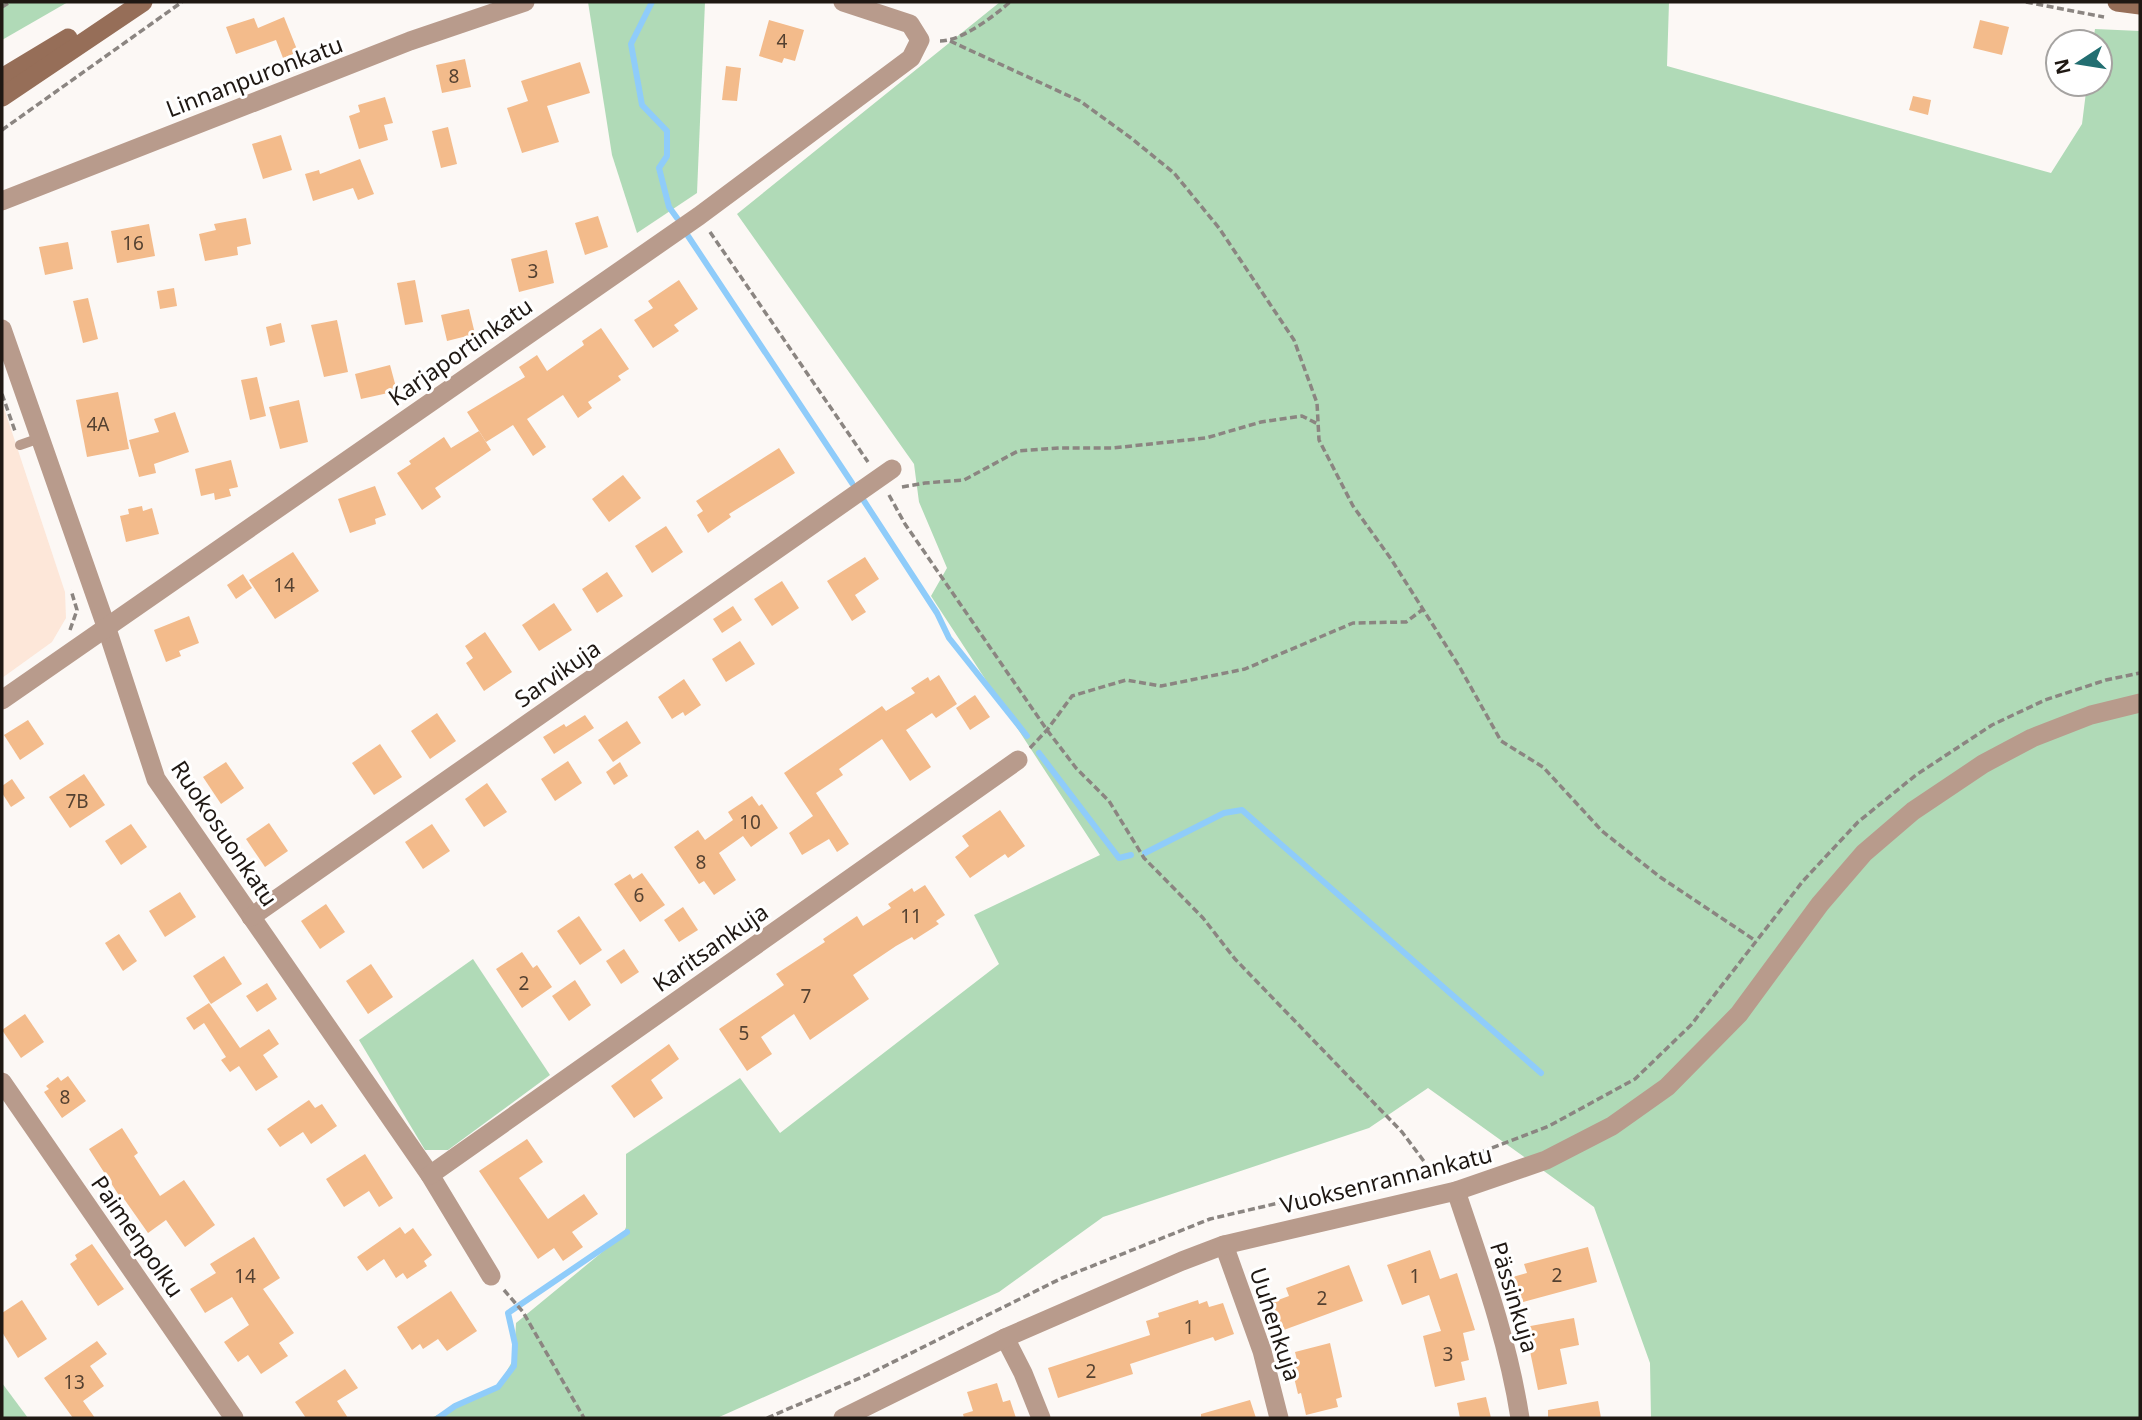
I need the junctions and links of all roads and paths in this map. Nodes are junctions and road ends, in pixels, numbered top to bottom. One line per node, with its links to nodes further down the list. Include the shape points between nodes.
1 (10, 2): 11 (path)
2 (129, 2): 15 (main road)
3 (143, 2): 16 (main road)
4 (182, 2): 17 (path)
5 (525, 2): 18 (street, Linnanpuronkatu, via 410,41)
6 (843, 2): 13 (street)
7 (1010, 2): 14 (path)
8 (2026, 2): 12 (path)
9 (2117, 2): 10 (main road)
10 (2140, 5)
11 (2, 7)
12 (2104, 17)
13 (915, 32): 14 (path); 19 (street, Karjaportinkatu, via 911,58)
14 (950, 41): 22 (path, via 1080,101 1174,173 1219,228 1294,340 1317,403)
15 (2, 78)
16 (2, 97)
17 (2, 130)
18 (2, 201)
19 (699, 216): 25 (path); 28 (street, Karjaportinkatu)
20 (2, 329): 23 (street, Ruokosuonkatu)
21 (2, 394): 24 (path)
22 (1318, 424): 25 (path, via 1302,416 1206,438 1113,448 1018,451 964,480); 27 (path, via 1319,440 1353,506)
23 (40, 438): 24 (lane); 28 (street, Ruokosuonkatu)
24 (20, 445)
25 (885, 479): 33 (path, via 905,524); 35 (street, Sarvikuja)
26 (68, 579): 29 (path, via 77,610)
27 (1422, 610): 33 (path, via 1406,622 1353,623 1245,669 1161,686 1126,680 1072,696); 36 (path, via 1501,741 1543,767 1602,831 1660,877)
28 (106, 626): 31 (street, Karjaportinkatu); 35 (street, Ruokosuonkatu, via 156,779)
29 (67, 635)
30 (2140, 673): 36 (path, via 2045,700 1950,750 1858,822)
31 (2, 700)
32 (2140, 703): 40 (street, Vuoksenrannankatu, via 2091,715 2032,738 1913,811 1864,853 1820,904 1740,1014 1667,1087 1612,1126 1546,1160)
33 (1047, 730): 34 (path); 38 (path, via 1109,801 1144,858 1402,1132)
34 (1018, 760): 39 (street, Karitsankuja)
35 (251, 917): 39 (street, Ruokosuonkatu)
36 (1756, 941): 38 (path, via 1691,1025 1635,1079 1549,1126)
37 (2, 1082): 45 (street, Paimenpolku)
38 (1429, 1168): 47 (path, via 1210,1219 1062,1278 867,1375)
39 (430, 1175): 42 (street, Ruokosuonkatu)
40 (1456, 1191): 41 (street, Vuoksenrannankatu); 51 (street, Pässinkuja, via 1504,1342)
41 (1224, 1245): 44 (street, Vuoksenrannankatu); 50 (street, Uuhenkuja, via 1262,1351)
42 (491, 1276)
43 (511, 1299): 46 (path, via 523,1311)
44 (1005, 1338): 48 (street, Vuoksenrannankatu); 49 (street)
45 (234, 1418)
46 (584, 1418)
47 (767, 1418)
48 (843, 1418)
49 (1041, 1418)
50 (1279, 1418)
51 (1520, 1418)

